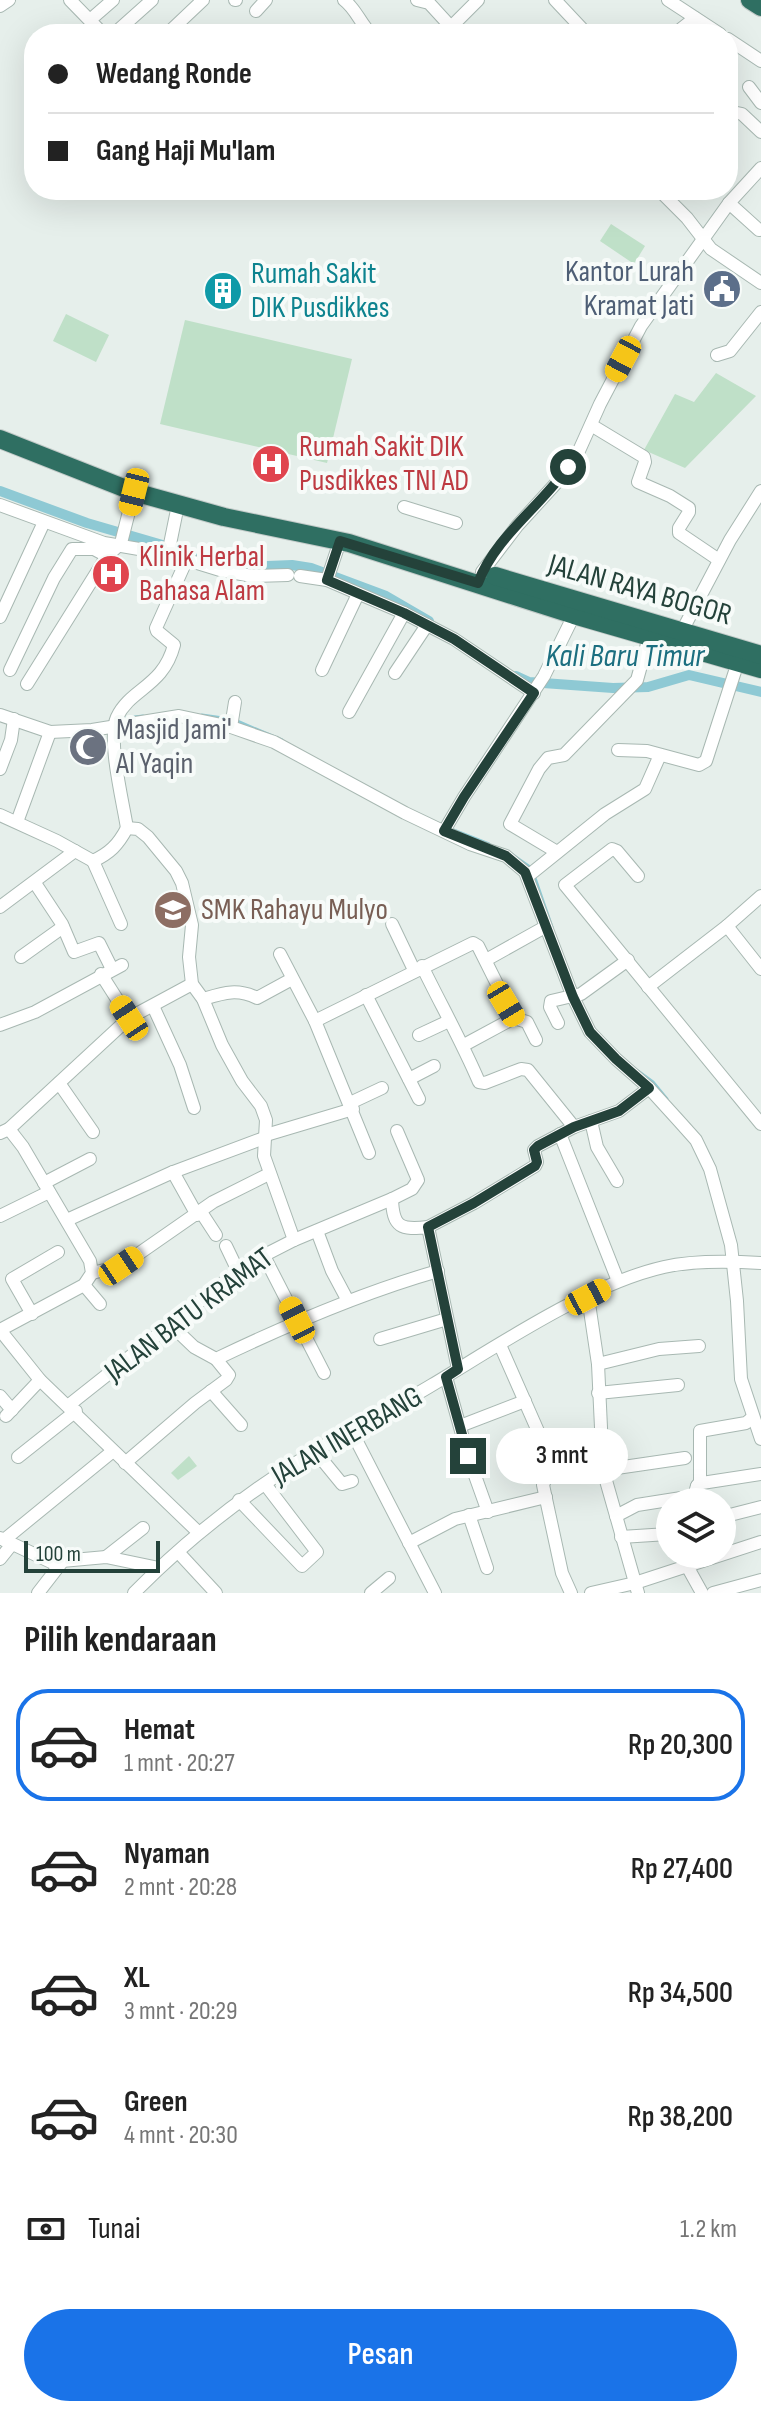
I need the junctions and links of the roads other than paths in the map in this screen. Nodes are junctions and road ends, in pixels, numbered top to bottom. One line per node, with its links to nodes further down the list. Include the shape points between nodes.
1 (9, 0): 13 (street)
2 (72, 0): 17 (street)
3 (113, 0): 17 (street)
4 (152, 0): 19 (street)
5 (203, 0): 20 (street)
6 (266, 0): 15 (street)
7 (344, 0): 21 (street)
8 (417, 0): 22 (street, via 429,3)
9 (478, 0): 23 (street)
10 (555, 0): 24 (street)
11 (668, 0): 16 (street)
12 (750, 0): 14 (highway)
13 (0, 6)
14 (761, 7)
15 (256, 11)
16 (695, 18): 25 (street); 26 (street)
17 (90, 20): 18 (street)
18 (94, 24)
19 (125, 24)
20 (178, 24)
21 (361, 24)
22 (449, 24)
23 (461, 24)
24 (578, 24)
25 (687, 24)
26 (704, 24)
27 (738, 46): 28 (street)
28 (761, 61)
29 (749, 87): 30 (street)
30 (761, 103)
31 (738, 113): 32 (street)
32 (761, 132)
33 (761, 169): 34 (street)
34 (739, 191)
35 (669, 200): 39 (street)
36 (732, 200): 37 (street)
37 (729, 203): 38 (street); 39 (street)
38 (759, 230)
39 (702, 241): 40 (street); 43 (street, via 635,337)
40 (761, 283)
41 (761, 312): 42 (street, via 730,351)
42 (717, 355)
43 (591, 425): 60 (street, via 644,457 638,482 689,508 679,533); 62 (street, via 559,480)
44 (0, 426): 51 (highway, JALAN RAYA BOGOR)
45 (0, 439): 47 (highway, JALAN RAYA BOGOR)
46 (761, 491): 60 (street)
47 (134, 492): 49 (highway, JALAN RAYA BOGOR); 54 (street)
48 (0, 505): 52 (street)
49 (178, 505): 51 (highway, JALAN RAYA BOGOR); 56 (street)
50 (404, 507): 53 (street)
51 (226, 512): 55 (highway, JALAN RAYA BOGOR); 57 (highway, JALAN RAYA BOGOR, via 347,531)
52 (44, 522): 54 (street, via 77,534); 66 (street)
53 (456, 523)
54 (121, 540): 56 (street); 58 (street)
55 (340, 541): 57 (highway, JALAN RAYA BOGOR); 61 (street)
56 (169, 548): 59 (street)
57 (391, 550): 62 (highway, JALAN RAYA BOGOR)
58 (107, 556): 72 (street); 72 (street, via 94,549 72,549 13,664)
59 (187, 559): 61 (street, via 252,576); 82 (street, via 156,628 174,645 166,667)
60 (719, 560): 68 (street)
61 (329, 575): 63 (street)
62 (480, 577): 65 (highway, JALAN RAYA BOGOR); 68 (highway, JALAN RAYA BOGOR)
63 (358, 594): 64 (street); 74 (street)
64 (404, 613): 67 (street); 79 (street)
65 (574, 615): 69 (highway, JALAN RAYA BOGOR); 77 (street)
66 (0, 617)
67 (427, 625): 75 (street); 77 (street)
68 (682, 631): 70 (highway, JALAN RAYA BOGOR)
69 (649, 637): 71 (highway, JALAN RAYA BOGOR); 93 (street, via 637,680 564,755 551,756 539,769 510,824)
70 (761, 655)
71 (737, 664): 73 (highway, JALAN RAYA BOGOR); 86 (street, via 706,761 699,765)
72 (36, 667): 76 (street)
73 (761, 669)
74 (322, 670)
75 (395, 673)
76 (27, 684)
77 (537, 688): 91 (street)
78 (235, 702): 83 (street)
79 (349, 712)
80 (0, 715): 81 (street)
81 (14, 720): 84 (street); 87 (street)
82 (116, 723): 83 (street, via 179,716); 84 (street); 90 (street, via 115,755)
83 (232, 723): 91 (street, via 405,813)
84 (50, 732): 89 (street)
85 (618, 750): 86 (street)
86 (660, 755): 93 (street, via 645,789)
87 (0, 769)
88 (1, 816): 89 (street)
89 (17, 822): 92 (street)
90 (127, 828): 94 (street, via 109,853); 113 (street, via 148,837 182,883 192,925)
91 (446, 828): 95 (street, via 506,856)
92 (75, 851): 94 (street); 97 (street)
93 (557, 852): 95 (street)
94 (93, 861): 100 (street)
95 (528, 876): 104 (street)
96 (638, 876): 108 (street, via 612,849 565,885)
97 (35, 883): 99 (street); 103 (street)
98 (761, 896): 102 (street)
99 (0, 907)
100 (121, 924)
101 (392, 924): 109 (street)
102 (727, 926): 111 (street); 114 (street)
103 (63, 927): 106 (street); 110 (street, via 74,952 99,943)
104 (545, 927): 107 (street); 116 (street)
105 (280, 954): 112 (street)
106 (21, 957)
107 (486, 960): 109 (street, via 473,943); 120 (street)
108 (628, 960): 114 (street); 116 (street)
109 (418, 968): 115 (street); 122 (street)
110 (112, 969): 119 (street); 124 (street, via 35,1012)
111 (761, 969)
112 (292, 979): 117 (street, via 257,998 230,991); 121 (street)
113 (192, 984): 117 (street); 118 (street)
114 (648, 987): 136 (street)
115 (366, 995): 121 (street); 129 (street)
116 (576, 996): 123 (street, via 550,1004); 132 (street, via 595,1038)
117 (203, 999): 143 (street, via 229,1057 261,1106)
118 (153, 1006): 119 (street); 135 (street)
119 (129, 1018): 130 (street)
120 (514, 1018): 126 (street, via 527,1022); 127 (street)
121 (315, 1021): 134 (street)
122 (449, 1021): 125 (street); 127 (street)
123 (558, 1023)
124 (0, 1025)
125 (419, 1035)
126 (536, 1040)
127 (464, 1045): 138 (street, via 481,1083 525,1068)
128 (434, 1066): 129 (street)
129 (409, 1079): 133 (street)
130 (59, 1083): 139 (street); 141 (street)
131 (382, 1088): 134 (street)
132 (649, 1088): 137 (street, via 619,1111); 161 (street, via 701,1149)
133 (419, 1099)
134 (351, 1106): 143 (street); 144 (street)
135 (194, 1108)
136 (758, 1116)
137 (591, 1121): 138 (street); 148 (street, via 597,1147)
138 (574, 1127): 142 (street)
139 (5, 1131): 149 (street)
140 (397, 1131): 150 (street, via 418,1180)
141 (93, 1132)
142 (560, 1134): 154 (street, via 534,1150 535,1166); 166 (street)
143 (265, 1136): 146 (street); 147 (street)
144 (369, 1153)
145 (90, 1159): 149 (street)
146 (173, 1172): 151 (street); 153 (street)
147 (269, 1174): 151 (street); 157 (street)
148 (617, 1181)
149 (46, 1188): 152 (street); 153 (street)
150 (392, 1199): 154 (street, via 400,1226); 155 (street, JALAN BATU KRAMAT)
151 (199, 1213): 156 (street); 165 (street, via 121,1266)
152 (0, 1216)
153 (67, 1220): 165 (street)
154 (428, 1227): 164 (street)
155 (317, 1231): 157 (street, JALAN BATU KRAMAT); 169 (street)
156 (216, 1235)
157 (294, 1240): 160 (street, JALAN BATU KRAMAT)
158 (226, 1246): 163 (street)
159 (58, 1252): 171 (street, via 12,1279)
160 (263, 1254): 163 (street, JALAN BATU KRAMAT); 173 (street)
161 (736, 1262): 162 (street, JALAN INERBANG); 166 (street, JALAN INERBANG, via 666,1266); 191 (street, via 741,1379)
162 (761, 1263)
163 (238, 1271): 174 (street, JALAN BATU KRAMAT)
164 (438, 1271): 169 (street); 172 (street)
165 (92, 1273): 167 (street)
166 (618, 1281): 168 (street, JALAN INERBANG)
167 (84, 1285): 170 (street); 171 (street)
168 (588, 1297): 177 (street, JALAN INERBANG); 180 (street)
169 (348, 1301): 173 (street)
170 (100, 1304)
171 (32, 1314): 175 (street)
172 (447, 1319): 176 (street); 181 (street)
173 (297, 1320): 179 (street); 182 (street)
174 (172, 1326): 179 (street); 190 (street, JALAN BATU KRAMAT)
175 (0, 1330): 184 (street)
176 (380, 1339)
177 (500, 1345): 181 (street, JALAN INERBANG); 189 (street)
178 (699, 1346): 180 (street, via 659,1349)
179 (216, 1359): 186 (street, via 229,1375)
180 (598, 1364): 187 (street)
181 (458, 1369): 183 (street, JALAN INERBANG)
182 (324, 1373)
183 (446, 1377): 193 (street); 194 (street, JALAN INERBANG)
184 (40, 1380): 188 (street, via 9,1413); 190 (street)
185 (678, 1385): 187 (street)
186 (211, 1391): 192 (street); 202 (street)
187 (598, 1393): 203 (street)
188 (0, 1396)
189 (525, 1401): 193 (street); 197 (street)
190 (72, 1408): 198 (street); 200 (street, JALAN BATU KRAMAT)
191 (753, 1417): 196 (street); 207 (street, via 746,1423 701,1430)
192 (241, 1425)
193 (460, 1426): 212 (street)
194 (351, 1430): 199 (street, JALAN INERBANG); 222 (street)
195 (572, 1438): 197 (street)
196 (761, 1439)
197 (546, 1448): 208 (street, via 552,1463 544,1481)
198 (113, 1451): 202 (street); 220 (street)
199 (315, 1451): 205 (street, via 342,1484); 206 (street, JALAN INERBANG)
200 (18, 1457)
201 (685, 1458): 203 (street)
202 (125, 1463): 217 (street)
203 (603, 1470): 215 (street)
204 (761, 1474): 207 (street)
205 (352, 1481)
206 (265, 1484): 209 (street, JALAN INERBANG); 209 (street, via 317,1552 302,1566)
207 (697, 1486)
208 (546, 1497): 212 (street); 240 (street)
209 (239, 1500): 217 (street, JALAN INERBANG)
210 (656, 1503): 215 (street, via 637,1505)
211 (761, 1507): 213 (street)
212 (488, 1512): 214 (street)
213 (736, 1513)
214 (469, 1515): 222 (street); 229 (street)
215 (616, 1516): 219 (street)
216 (143, 1528): 225 (street)
217 (198, 1532): 224 (street, JALAN INERBANG)
218 (656, 1535): 219 (street)
219 (621, 1537): 234 (street)
220 (5, 1540): 226 (street); 227 (street)
221 (761, 1542): 223 (street)
222 (409, 1543): 239 (street)
223 (736, 1550)
224 (178, 1552): 228 (street, JALAN INERBANG); 237 (street)
225 (106, 1557): 227 (street); 228 (street)
226 (0, 1559)
227 (62, 1562): 235 (street)
228 (159, 1568): 236 (street, JALAN INERBANG)
229 (487, 1568)
230 (682, 1568): 234 (street)
231 (688, 1568): 242 (street)
232 (389, 1578): 238 (street)
233 (761, 1580): 243 (street)
234 (636, 1588): 241 (street)
235 (38, 1593)
236 (134, 1593)
237 (216, 1593)
238 (371, 1593)
239 (435, 1593)
240 (571, 1593)
241 (591, 1593)
242 (702, 1593)
243 (713, 1593)

